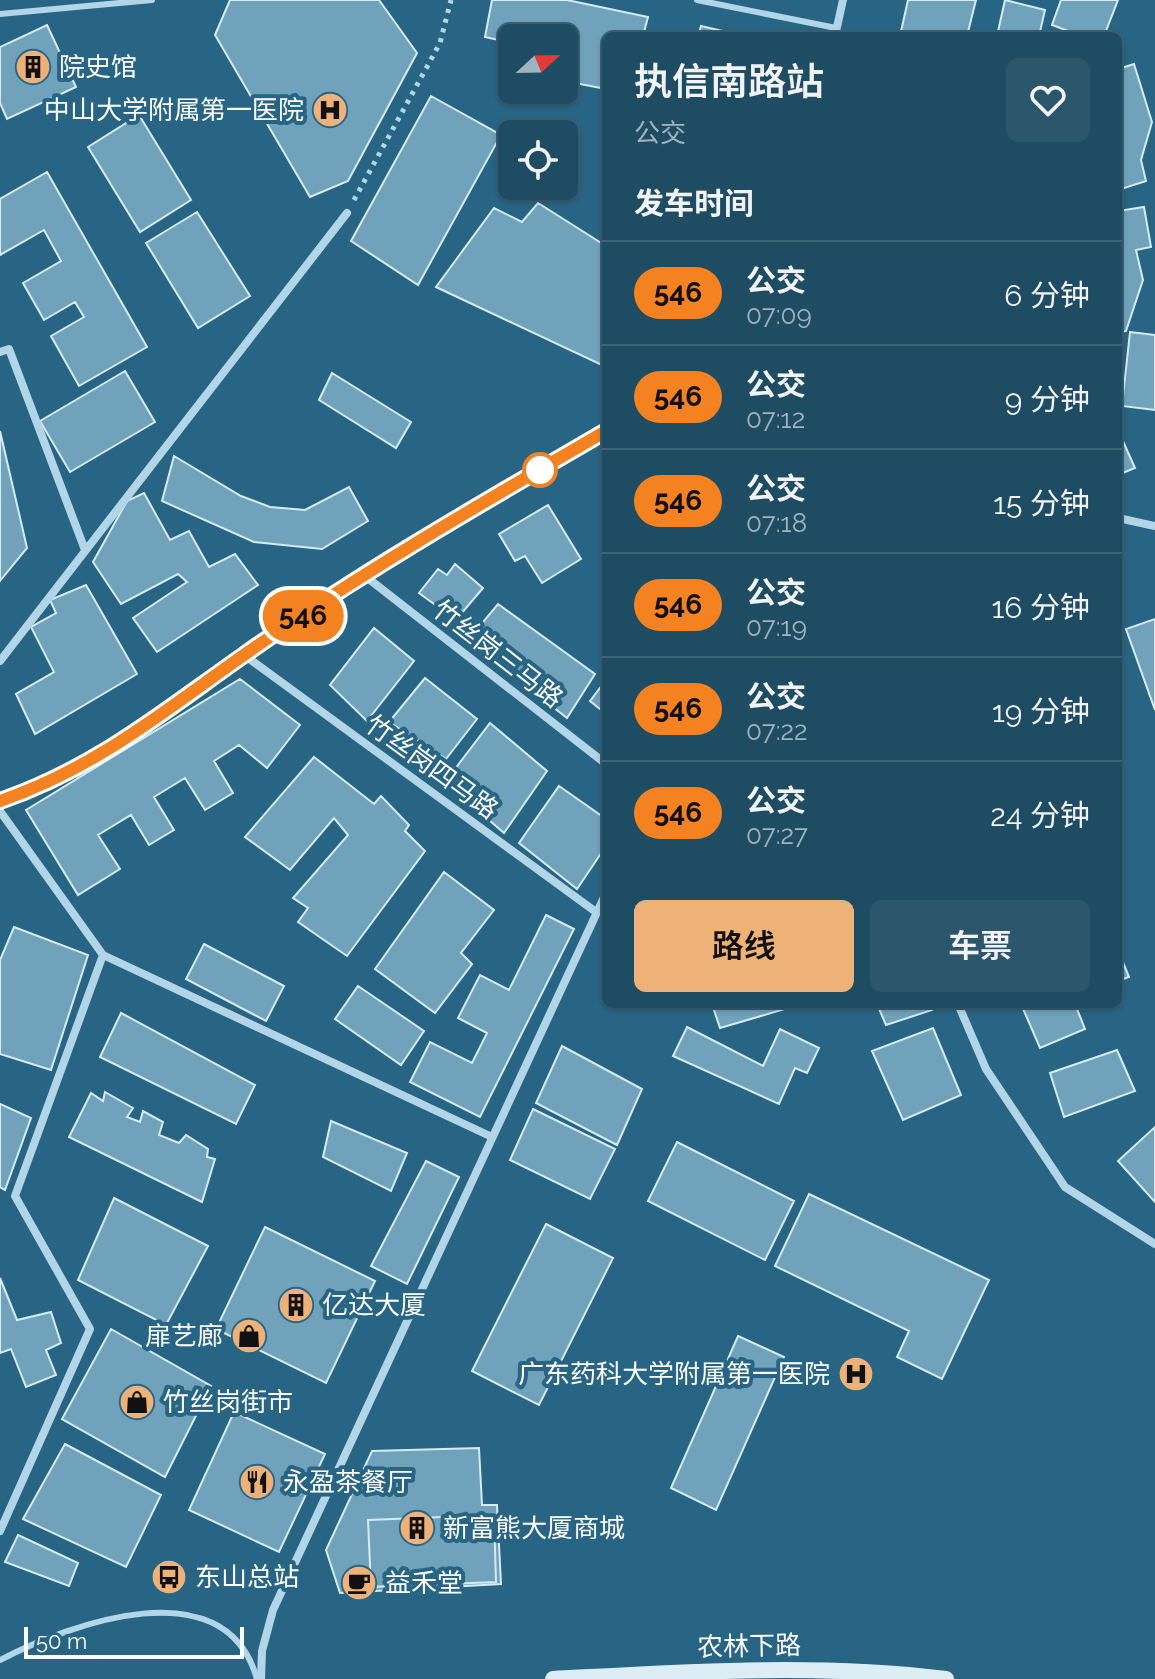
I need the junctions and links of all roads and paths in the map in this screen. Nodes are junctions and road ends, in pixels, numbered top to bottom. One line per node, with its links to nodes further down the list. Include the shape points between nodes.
1 (152, 0): 5 (lane)
2 (451, 0): 7 (path, via 440,43)
3 (697, 0): 6 (lane)
4 (843, 0): 6 (street)
5 (0, 14)
6 (836, 32)
7 (347, 213): 12 (street)
8 (0, 352): 12 (street, via 9,349)
9 (602, 433): 13 (street)
10 (1122, 519): 11 (street)
11 (1155, 526)
12 (85, 550): 15 (street)
13 (365, 576): 14 (street); 16 (street, 竹丝岗三马路)
14 (244, 655): 17 (street, via 132,735); 20 (street, 竹丝岗四马路)
15 (0, 661)
16 (602, 761)
17 (0, 801)
18 (0, 811): 21 (street)
19 (602, 901): 20 (street)
20 (596, 912): 23 (street)
21 (103, 955): 23 (street); 25 (street, via 15,1196 90,1329)
22 (960, 1008): 24 (street, via 986,1069 1065,1187)
23 (492, 1137): 27 (street, via 273,1610)
24 (1155, 1244)
25 (0, 1531)
26 (0, 1660): 27 (lane, via 87,1626 141,1614 188,1613 208,1620 239,1644)
27 (259, 1679)
28 (553, 1679): 29 (main road, 农林下路, via 785,1669)
29 (946, 1679)

